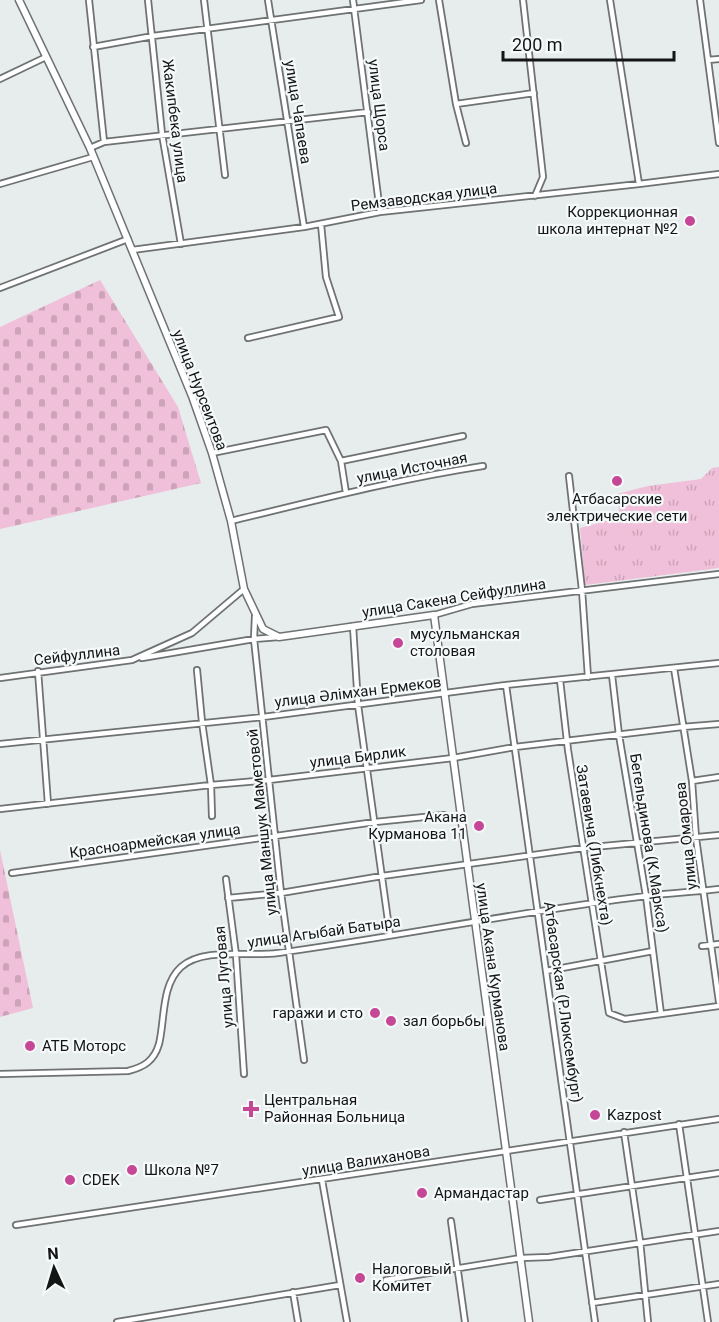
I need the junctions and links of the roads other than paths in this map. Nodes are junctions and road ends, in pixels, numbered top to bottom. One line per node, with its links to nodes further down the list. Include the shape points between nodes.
1 (19, 0): 17 (main road, улица Нурсеитова)
2 (89, 0): 16 (street)
3 (148, 0): 15 (street, Жакипбека улица)
4 (204, 0): 14 (street)
5 (268, 0): 13 (street, улица Чапаева)
6 (353, 0): 12 (street, улица Щорса)
7 (421, 0): 12 (street)
8 (440, 0): 22 (street)
9 (523, 0): 21 (street)
10 (610, 0): 35 (street)
11 (699, 0): 19 (street)
12 (354, 8): 13 (street); 23 (street, улица Щорса)
13 (271, 20): 14 (street); 24 (street, улица Чапаева)
14 (207, 30): 15 (street); 25 (street)
15 (153, 36): 16 (street); 26 (street, Жакипбека улица)
16 (93, 48): 27 (street)
17 (46, 57): 20 (street); 30 (main road, улица Нурсеитова)
18 (719, 59): 19 (street)
19 (708, 60): 29 (street)
20 (0, 79)
21 (534, 93): 22 (street); 36 (street, via 543,177)
22 (456, 104): 28 (street)
23 (368, 112): 24 (street); 37 (street, улица Щорса)
24 (287, 122): 25 (street); 39 (street, улица Чапаева)
25 (220, 128): 26 (street); 33 (street)
26 (162, 134): 27 (street); 41 (street, Жакипбека улица)
27 (105, 142): 30 (street)
28 (466, 143)
29 (719, 143)
30 (90, 148): 31 (main road, улица Нурсеитова)
31 (93, 157): 34 (street); 40 (main road, улица Нурсеитова)
32 (719, 174): 35 (street, Ремзаводская улица)
33 (225, 175)
34 (0, 184)
35 (639, 184): 36 (street, Ремзаводская улица)
36 (535, 196): 37 (street, Ремзаводская улица)
37 (380, 212): 38 (street, Ремзаводская улица)
38 (321, 224): 39 (street, Ремзаводская улица); 44 (street, via 326,277 339,317)
39 (304, 227): 41 (street, Ремзаводская улица)
40 (128, 239): 42 (main road, улица Нурсеитова); 43 (street)
41 (181, 244): 42 (street, Ремзаводская улица)
42 (132, 250): 46 (main road, улица Нурсеитова)
43 (0, 288)
44 (248, 338)
45 (463, 436): 47 (street, улица Источная)
46 (212, 453): 47 (street, улица Источная, via 326,430); 51 (main road, улица Нурсеитова)
47 (341, 461): 50 (street, улица Источная)
48 (483, 466): 50 (street, улица Источная)
49 (569, 476): 54 (street)
50 (346, 493): 51 (street, улица Источная)
51 (231, 521): 53 (main road, улица Нурсеитова)
52 (719, 574): 54 (street, улица Сакена Сейфуллина)
53 (244, 589): 56 (main road, улица Нурсеитова); 60 (street, Сейфуллина, via 192,633)
54 (582, 591): 55 (street, улица Сакена Сейфуллина, via 472,604); 66 (street)
55 (434, 615): 57 (main road, улица Сакена Сейфуллина); 70 (main road, улица Акана Курманова)
56 (255, 616): 58 (main road, улица Нурсеитова, via 263,629); 59 (street, улица Маншук Маметовой)
57 (353, 626): 58 (main road, улица Сакена Сейфуллина); 71 (street)
58 (279, 637): 59 (street, улица Сакена Сейфуллина)
59 (254, 639): 60 (street, улица Сакена Сейфуллина); 72 (street, улица Маншук Маметовой)
60 (132, 660): 64 (street, Сейфуллина)
61 (719, 663): 62 (street, улица Әлімхан Ермеков)
62 (674, 668): 65 (street, улица Әлімхан Ермеков); 75 (street, улица Омарова)
63 (197, 670): 73 (street)
64 (38, 671): 67 (street, Сейфуллина); 77 (street)
65 (612, 675): 66 (street, улица Әлімхан Ермеков); 76 (street, Бегельдинова (К.Маркса))
66 (588, 677): 68 (street, улица Әлімхан Ермеков)
67 (0, 678)
68 (560, 680): 69 (street, улица Әлімхан Ермеков); 78 (street, Затаевича (Либкнехта))
69 (506, 685): 70 (street, улица Әлімхан Ермеков); 80 (street, Атбасарская (Р.Люксембург))
70 (445, 693): 71 (street, улица Әлімхан Ермеков); 81 (main road, улица Акана Курманова)
71 (358, 705): 72 (street, улица Әлімхан Ермеков); 82 (street)
72 (263, 717): 73 (street, улица Әлімхан Ермеков); 84 (street, улица Маншук Маметовой)
73 (202, 722): 77 (street, улица Әлімхан Ермеков); 86 (street)
74 (719, 724): 75 (street, улица Бирлик)
75 (682, 727): 76 (street, улица Бирлик); 85 (street, улица Омарова)
76 (619, 735): 78 (street, улица Бирлик); 95 (street, Бегельдинова (К.Маркса))
77 (42, 739): 79 (street, улица Әлімхан Ермеков); 87 (street)
78 (567, 742): 80 (street, улица Бирлик); 96 (street, Затаевича (Либкнехта))
79 (0, 744)
80 (515, 747): 81 (street, улица Бирлик); 97 (street, Атбасарская (Р.Люксембург))
81 (453, 758): 82 (street, улица Бирлик); 98 (main road, улица Акана Курманова)
82 (368, 768): 84 (street, улица Бирлик); 91 (street)
83 (719, 777): 85 (street)
84 (269, 780): 86 (street, улица Бирлик); 93 (street, улица Маншук Маметовой)
85 (692, 781): 94 (street, улица Омарова)
86 (211, 785): 87 (street, улица Бирлик); 90 (street)
87 (48, 804): 88 (street, улица Бирлик)
88 (0, 809)
89 (444, 815): 91 (street, Красноармейская улица)
90 (212, 816)
91 (375, 822): 93 (street, Красноармейская улица); 100 (street)
92 (719, 835): 94 (street)
93 (276, 837): 99 (street, Красноармейская улица); 104 (street, улица Маншук Маметовой)
94 (696, 838): 95 (street); 103 (street, улица Омарова)
95 (638, 843): 96 (street); 105 (street, Бегельдинова (К.Маркса))
96 (583, 848): 97 (street); 107 (street, Затаевича (Либкнехта))
97 (530, 856): 98 (street); 108 (street, Атбасарская (Р.Люксембург))
98 (467, 865): 100 (street); 109 (main road, улица Акана Курманова)
99 (12, 873)
100 (382, 876): 104 (street); 110 (street)
101 (226, 879): 106 (street, улица Луговая)
102 (719, 889): 103 (street, улица Агыбай Батыра)
103 (703, 891): 105 (street, улица Агыбай Батыра); 112 (street, улица Омарова)
104 (281, 893): 106 (street); 114 (street, улица Маншук Маметовой)
105 (646, 896): 107 (street, улица Агыбай Батыра); 115 (street, Бегельдинова (К.Маркса))
106 (228, 898): 116 (street, улица Луговая)
107 (591, 905): 108 (street, улица Агыбай Батыра); 117 (street, Затаевича (Либкнехта))
108 (538, 911): 109 (street, улица Агыбай Батыра); 118 (street, Атбасарская (Р.Люксембург))
109 (475, 922): 110 (street, улица Агыбай Батыра); 128 (main road, улица Акана Курманова)
110 (390, 935): 114 (street, улица Агыбай Батыра)
111 (719, 944): 112 (street)
112 (711, 945): 113 (street); 119 (street, улица Омарова)
113 (702, 946)
114 (290, 951): 116 (street, улица Агыбай Батыра); 121 (street, улица Маншук Маметовой)
115 (653, 951): 117 (street); 120 (street, Бегельдинова (К.Маркса))
116 (236, 955): 122 (street, улица Агыбай Батыра, via 204,956 181,967 170,983 157,1052 146,1065 128,1071); 123 (street, улица Луговая)
117 (600, 962): 118 (street); 120 (street, Затаевича (Либкнехта), via 609,1013 625,1019)
118 (546, 971): 127 (street, Атбасарская (Р.Люксембург))
119 (719, 1004): 120 (street)
120 (661, 1014)
121 (304, 1060)
122 (0, 1074)
123 (244, 1074)
124 (719, 1119): 125 (street, улица Валиханова)
125 (679, 1124): 126 (street, улица Валиханова); 130 (street)
126 (624, 1132): 127 (street, улица Валиханова); 132 (street)
127 (570, 1141): 128 (street, улица Валиханова); 133 (street, Атбасарская (Р.Люксембург))
128 (506, 1152): 131 (street, улица Валиханова); 141 (main road, улица Акана Курманова)
129 (719, 1173): 130 (street)
130 (686, 1178): 132 (street); 138 (street)
131 (322, 1179): 136 (street, улица Валиханова); 145 (street)
132 (630, 1187): 133 (street); 139 (street)
133 (577, 1194): 134 (street); 140 (street, Атбасарская (Р.Люксембург))
134 (540, 1200)
135 (451, 1221): 142 (street)
136 (16, 1225)
137 (719, 1231): 138 (street)
138 (696, 1233): 139 (street); 146 (street)
139 (640, 1241): 140 (street); 148 (street)
140 (585, 1250): 141 (street); 149 (street, Атбасарская (Р.Люксембург))
141 (521, 1258): 142 (street); 154 (main road, улица Акана Курманова)
142 (459, 1268): 143 (street); 153 (street)
143 (386, 1280)
144 (719, 1284): 146 (street)
145 (340, 1285): 147 (street); 152 (street)
146 (704, 1287): 148 (street); 157 (street)
147 (293, 1292): 150 (street); 151 (street)
148 (644, 1295): 149 (street); 156 (street)
149 (592, 1303): 155 (street, Атбасарская (Р.Люксембург))
150 (117, 1322)
151 (298, 1322)
152 (347, 1322)
153 (465, 1322)
154 (529, 1322)
155 (595, 1322)
156 (648, 1322)
157 (708, 1322)

